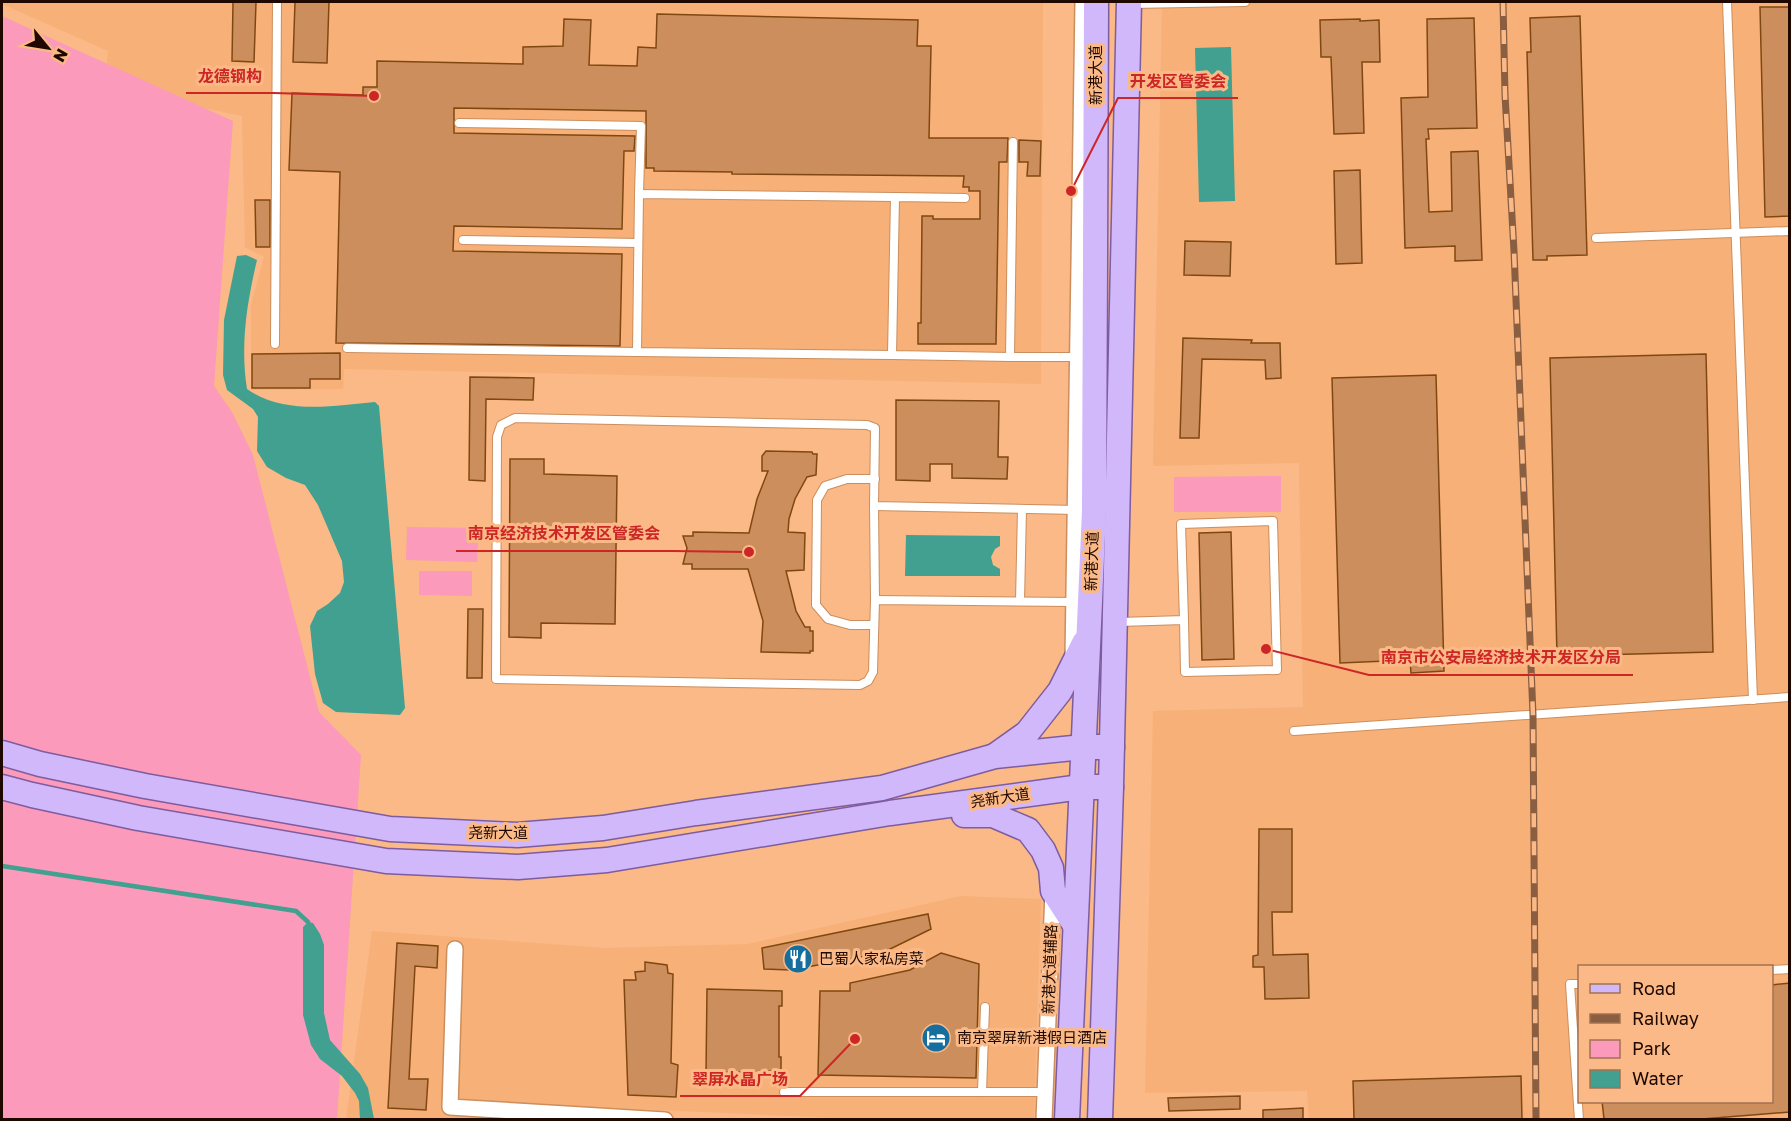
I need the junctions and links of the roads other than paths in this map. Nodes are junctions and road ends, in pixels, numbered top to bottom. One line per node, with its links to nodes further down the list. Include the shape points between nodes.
1 (277, 2): 17 (lane)
2 (1083, 2): 21 (street)
3 (1096, 2): 21 (main road, 新港大道)
4 (1245, 2): 6 (lane)
5 (1727, 2): 13 (lane)
6 (1130, 3): 31 (main road, 新港大道)
7 (459, 123): 9 (lane, via 640,126)
8 (1013, 142): 22 (lane)
9 (639, 194): 10 (lane); 16 (lane)
10 (895, 197): 11 (lane); 20 (lane)
11 (965, 198)
12 (1790, 231): 13 (lane)
13 (1735, 233): 14 (lane); 36 (lane)
14 (1596, 238)
15 (463, 240): 16 (lane)
16 (639, 243): 19 (lane)
17 (275, 344)
18 (347, 348): 19 (lane)
19 (637, 352): 20 (lane)
20 (892, 355): 22 (lane)
21 (1086, 356): 22 (lane); 26 (main road, 新港大道)
22 (1010, 357)
23 (875, 479): 24 (lane); 32 (lane, via 847,479 825,486 817,500 816,582 816,606 828,620); 32 (lane, via 875,428 867,425 515,418 501,425 496,679 860,685 873,672)
24 (874, 506): 25 (lane); 27 (lane)
25 (1022, 508): 26 (lane); 28 (lane)
26 (1084, 510): 29 (main road, 新港大道)
27 (875, 600): 28 (lane); 32 (lane)
28 (1020, 601): 29 (lane)
29 (1082, 603): 33 (main road, 新港大道); 34 (street)
30 (1184, 620): 30 (lane, via 1185,672 1277,670 1274,521 1181,524); 31 (lane)
31 (1115, 622): 39 (main road, 新港大道)
32 (874, 625)
33 (1089, 633): 34 (main road, 尧新大道); 38 (main road, 新港大道)
34 (1073, 665): 41 (main road, 尧新大道, via 1060,692 1027,733)
35 (1790, 697): 36 (lane)
36 (1753, 700): 37 (lane)
37 (1294, 731)
38 (1083, 747): 39 (main road, 尧新大道); 41 (main road, 尧新大道); 43 (main road, 新港大道)
39 (1112, 747): 44 (main road, 新港大道)
40 (2, 753): 41 (main road, 尧新大道, via 145,786 390,829 517,835 603,828 882,788)
41 (995, 756)
42 (2, 787): 45 (main road, 尧新大道, via 138,818 386,861 496,867 607,860)
43 (1081, 787): 44 (main road, 尧新大道); 45 (main road, 尧新大道); 47 (main road, 新港大道)
44 (1111, 787): 59 (main road, 新港大道)
45 (890, 813): 46 (main road, 尧新大道, via 993,815 1028,830 1051,868)
46 (1053, 891): 47 (main road, 尧新大道); 55 (street, 新港大道辅路)
47 (1075, 925): 58 (main road, 新港大道)
48 (455, 949): 56 (street, via 450,1107)
49 (1790, 969): 50 (lane)
50 (1773, 970)
51 (1578, 984): 60 (lane, via 1570,984)
52 (985, 1007): 54 (lane)
53 (784, 1092): 54 (lane)
54 (982, 1092): 55 (lane)
55 (1045, 1092): 57 (street, 新港大道辅路)
56 (665, 1119)
57 (1044, 1119)
58 (1068, 1119)
59 (1100, 1119)
60 (1579, 1119)

